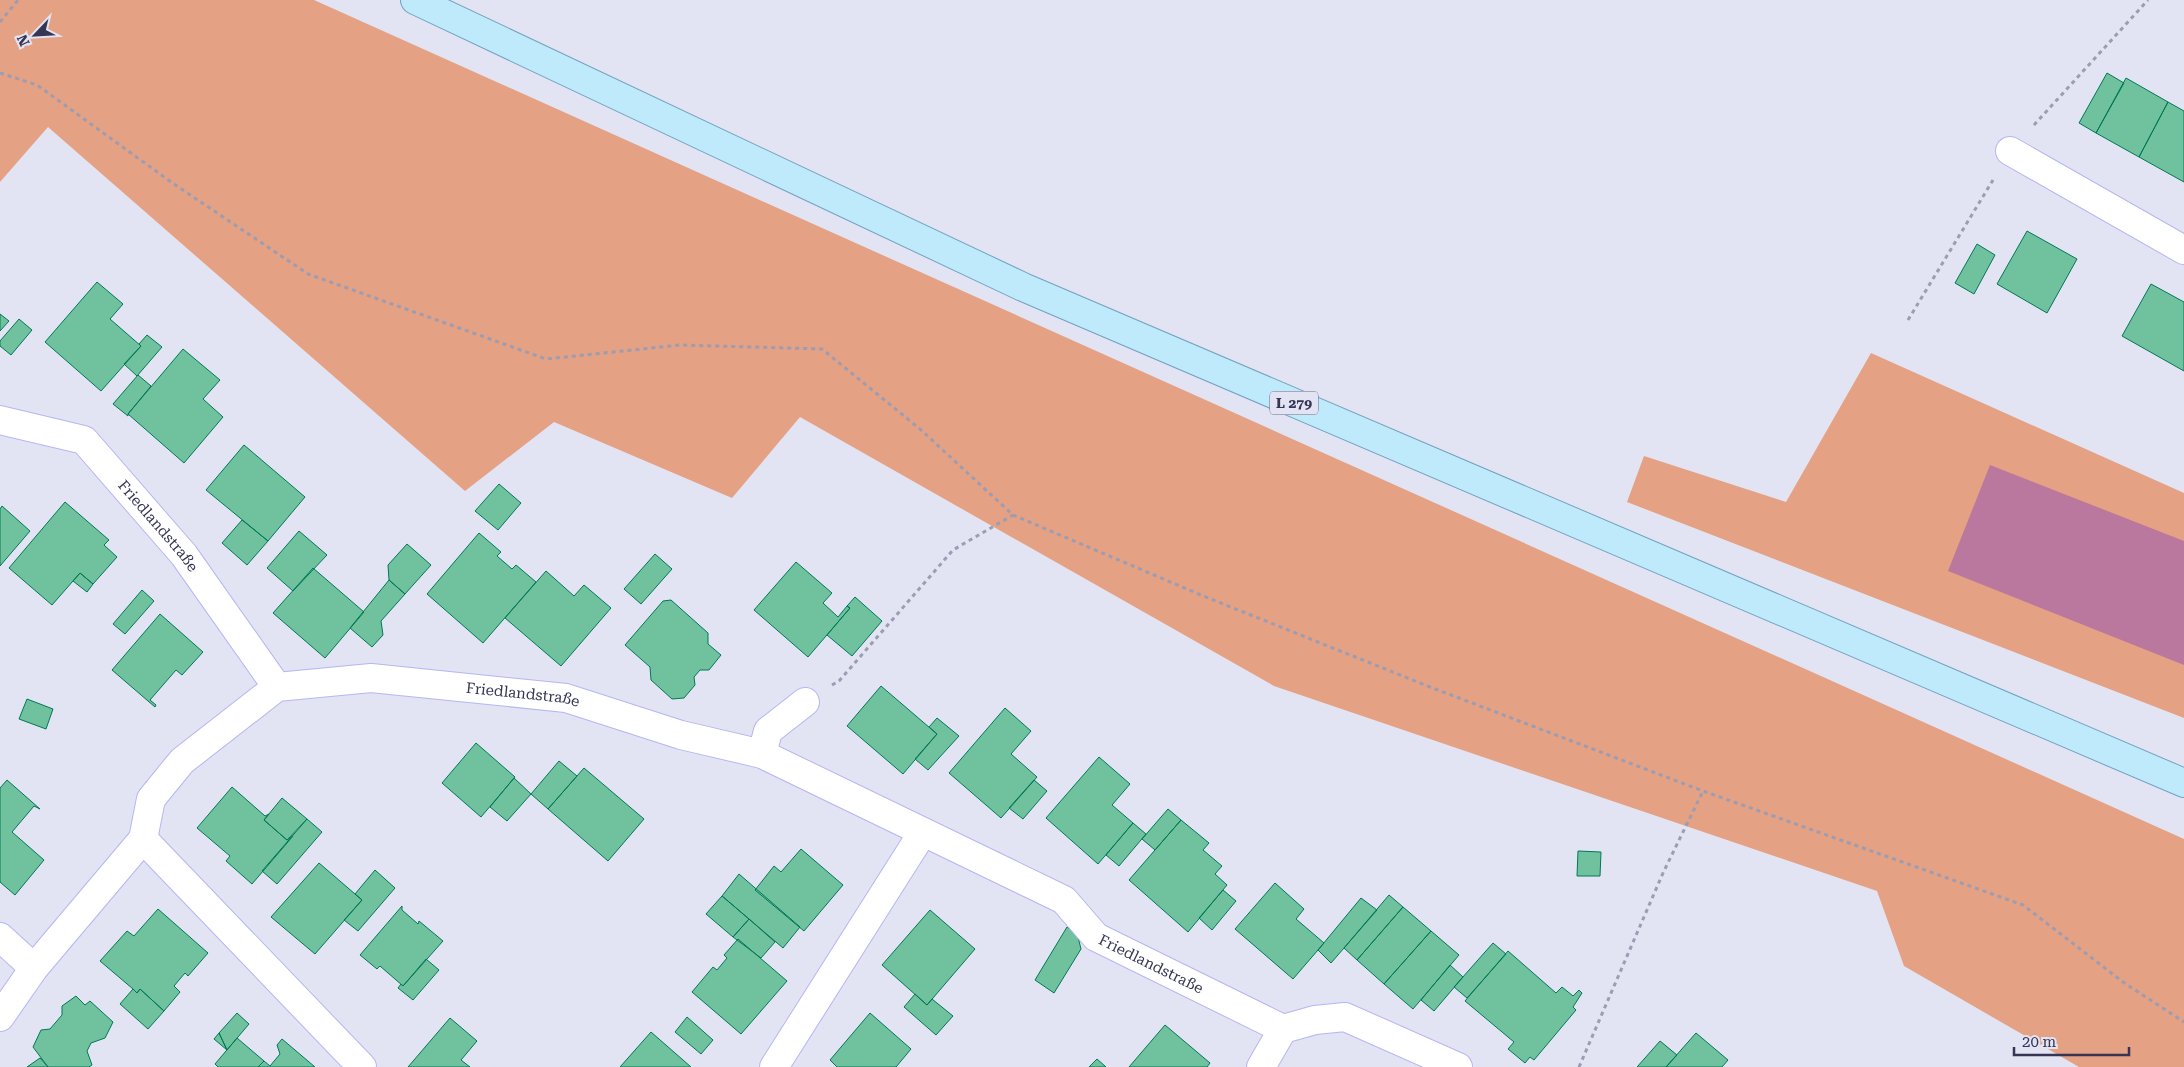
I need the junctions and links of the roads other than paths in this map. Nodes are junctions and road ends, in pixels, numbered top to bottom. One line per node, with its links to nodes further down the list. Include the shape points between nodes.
1 (415, 0): 8 (main road, L 279, via 1023,287)
2 (2010, 151): 3 (street)
3 (2184, 250)
4 (0, 420): 5 (street, Friedlandstraße, via 84,440 184,555)
5 (277, 687): 7 (street, Friedlandstraße, via 371,678 566,698 681,735); 10 (street, via 182,761 151,799)
6 (804, 702): 7 (street, via 768,732)
7 (762, 754): 9 (street, Friedlandstraße)
8 (2184, 784)
9 (923, 832): 14 (street, Friedlandstraße, via 1064,900 1096,937); 16 (street)
10 (143, 839): 12 (street); 15 (street)
11 (0, 937): 12 (street)
12 (34, 968): 13 (street)
13 (0, 1018)
14 (1283, 1029): 17 (street); 18 (street, via 1345,1016)
15 (362, 1067)
16 (774, 1067)
17 (1261, 1067)
18 (1458, 1067)

